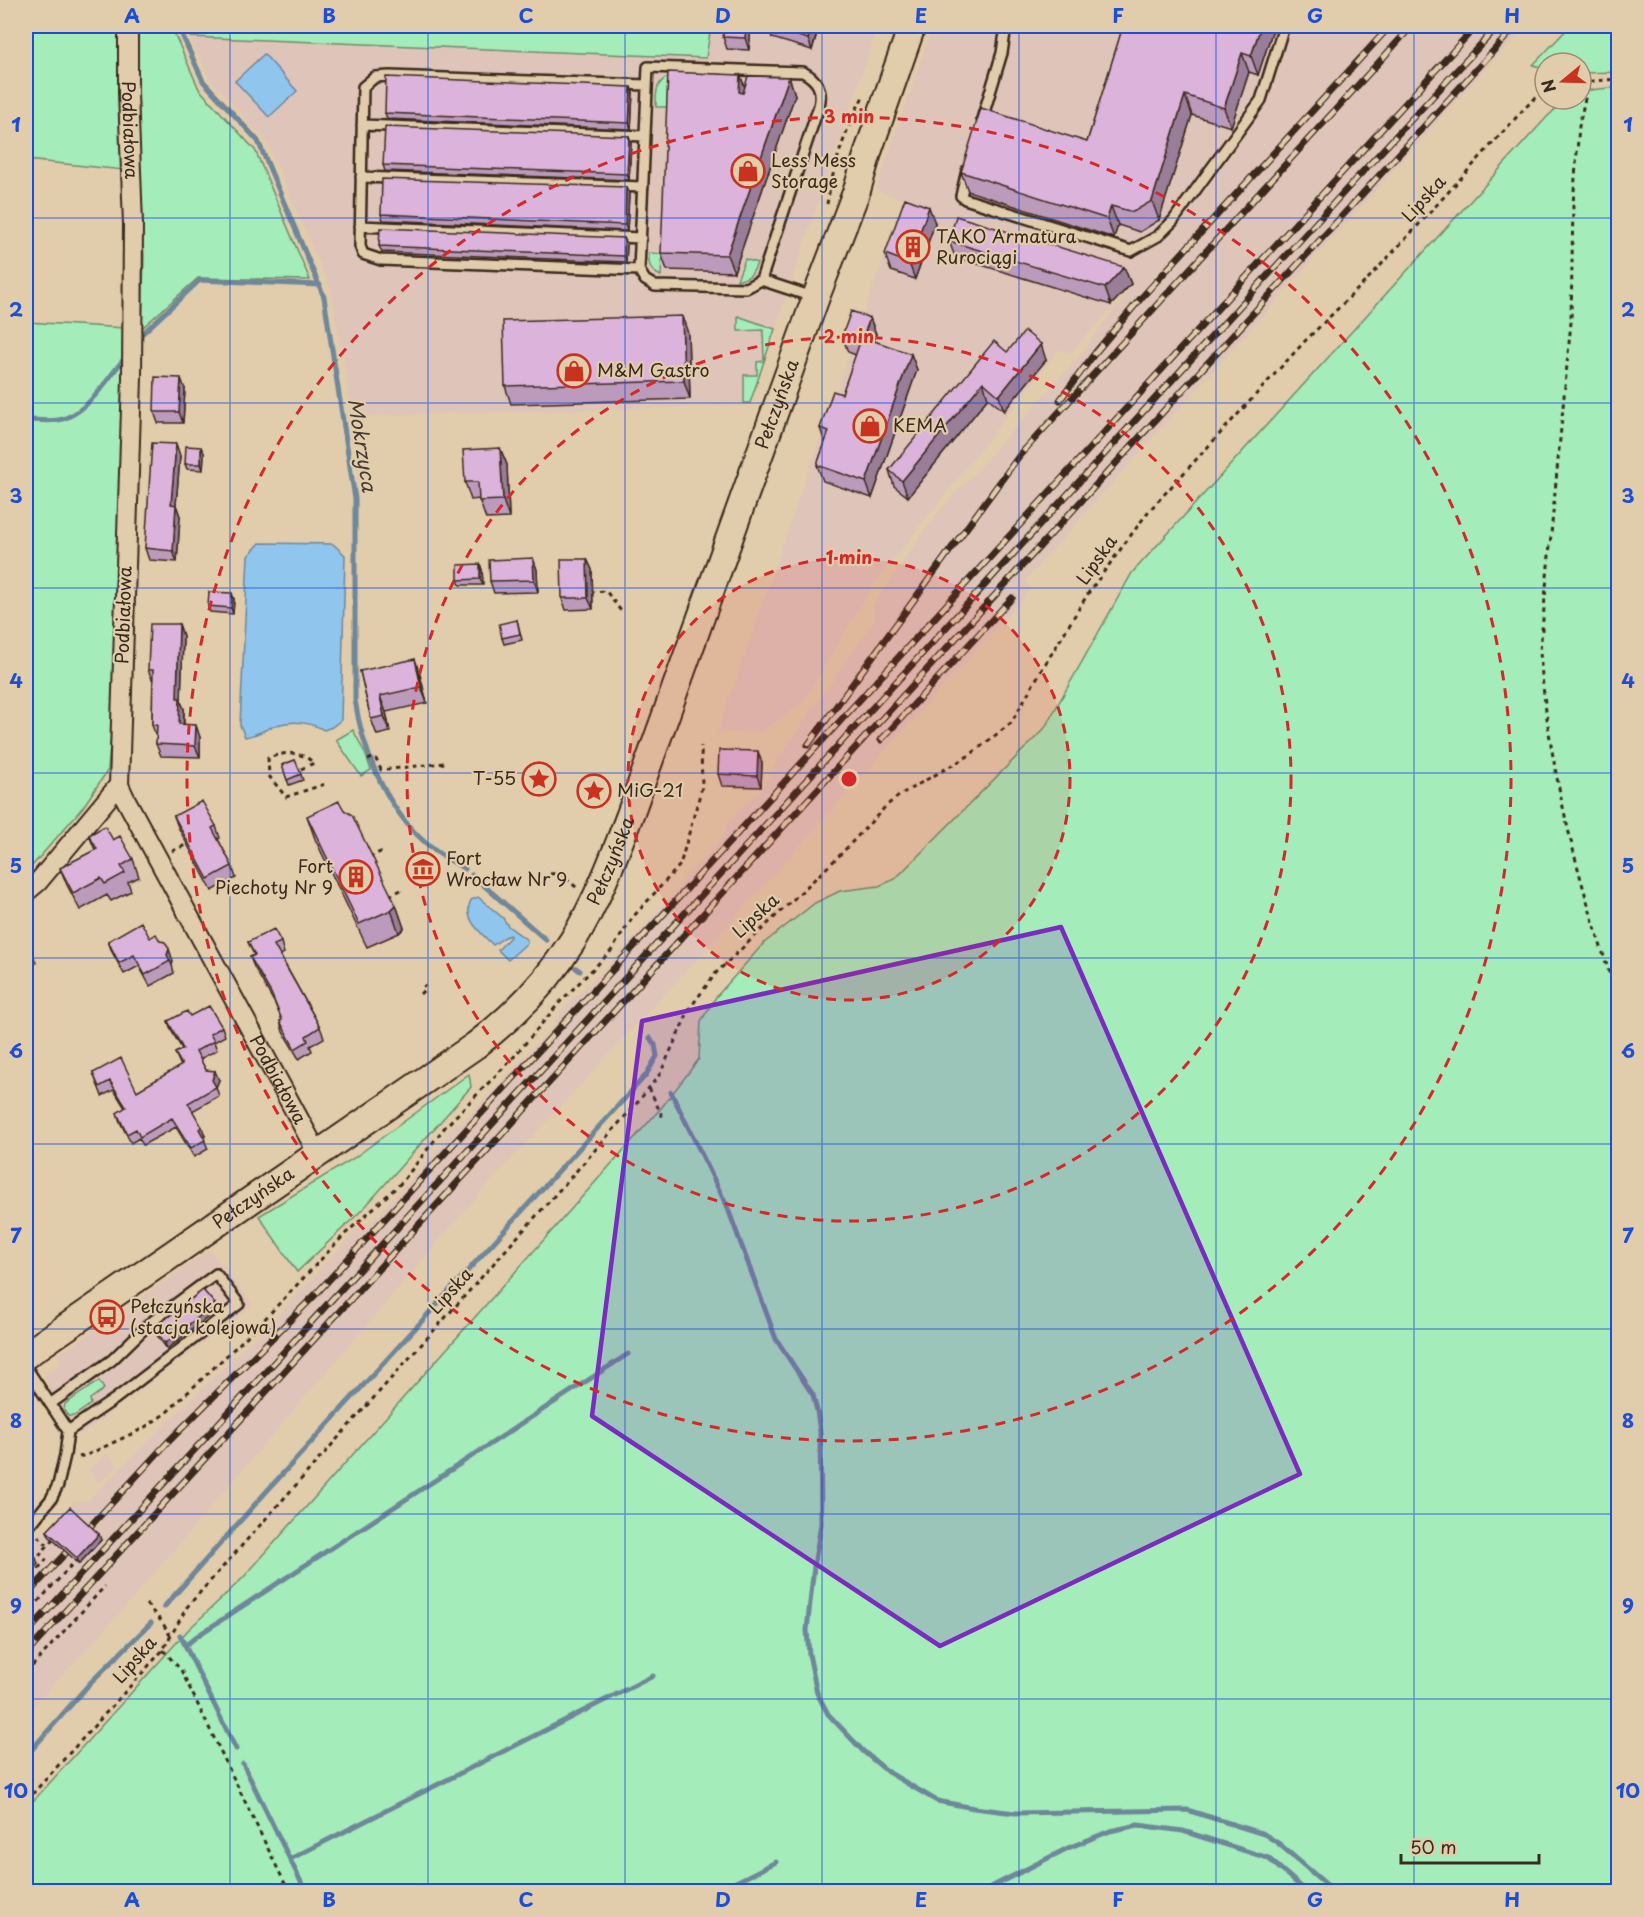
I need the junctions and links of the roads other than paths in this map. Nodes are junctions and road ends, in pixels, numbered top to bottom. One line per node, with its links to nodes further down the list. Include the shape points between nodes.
1 (128, 26): 17 (street, Podbiałowa, via 132,367)
2 (912, 26): 16 (main road, Pełczyńska, via 858,190)
3 (1006, 26): 7 (lane)
4 (1284, 26): 9 (lane, via 1261,100 1173,221 1158,236 1131,251 965,199 961,190)
5 (647, 85): 6 (lane, via 375,77 363,87); 8 (lane); 15 (lane, via 648,67 803,72 811,76 820,90 821,98)
6 (362, 125): 8 (lane); 10 (lane)
7 (978, 133)
8 (645, 136): 11 (lane)
9 (972, 155)
10 (361, 177): 11 (lane); 12 (lane)
11 (643, 187): 13 (lane)
12 (360, 226): 13 (lane); 14 (lane, via 363,254 381,260)
13 (641, 238): 14 (lane)
14 (639, 270): 15 (lane, via 645,280 656,286 746,288)
15 (761, 280): 16 (lane)
16 (816, 297): 19 (main road, Pełczyńska, via 627,822 599,894 577,936 550,975 508,1019)
17 (119, 785): 18 (street); 19 (street, Podbiałowa)
18 (26, 892)
19 (318, 1154): 20 (main road, Pełczyńska)
20 (26, 1355)
21 (26, 1367): 22 (lane)
22 (50, 1404): 23 (lane); 23 (lane, via 112,1360 150,1323 216,1274 239,1304)
23 (68, 1431): 24 (lane, via 58,1485)
24 (26, 1530)

